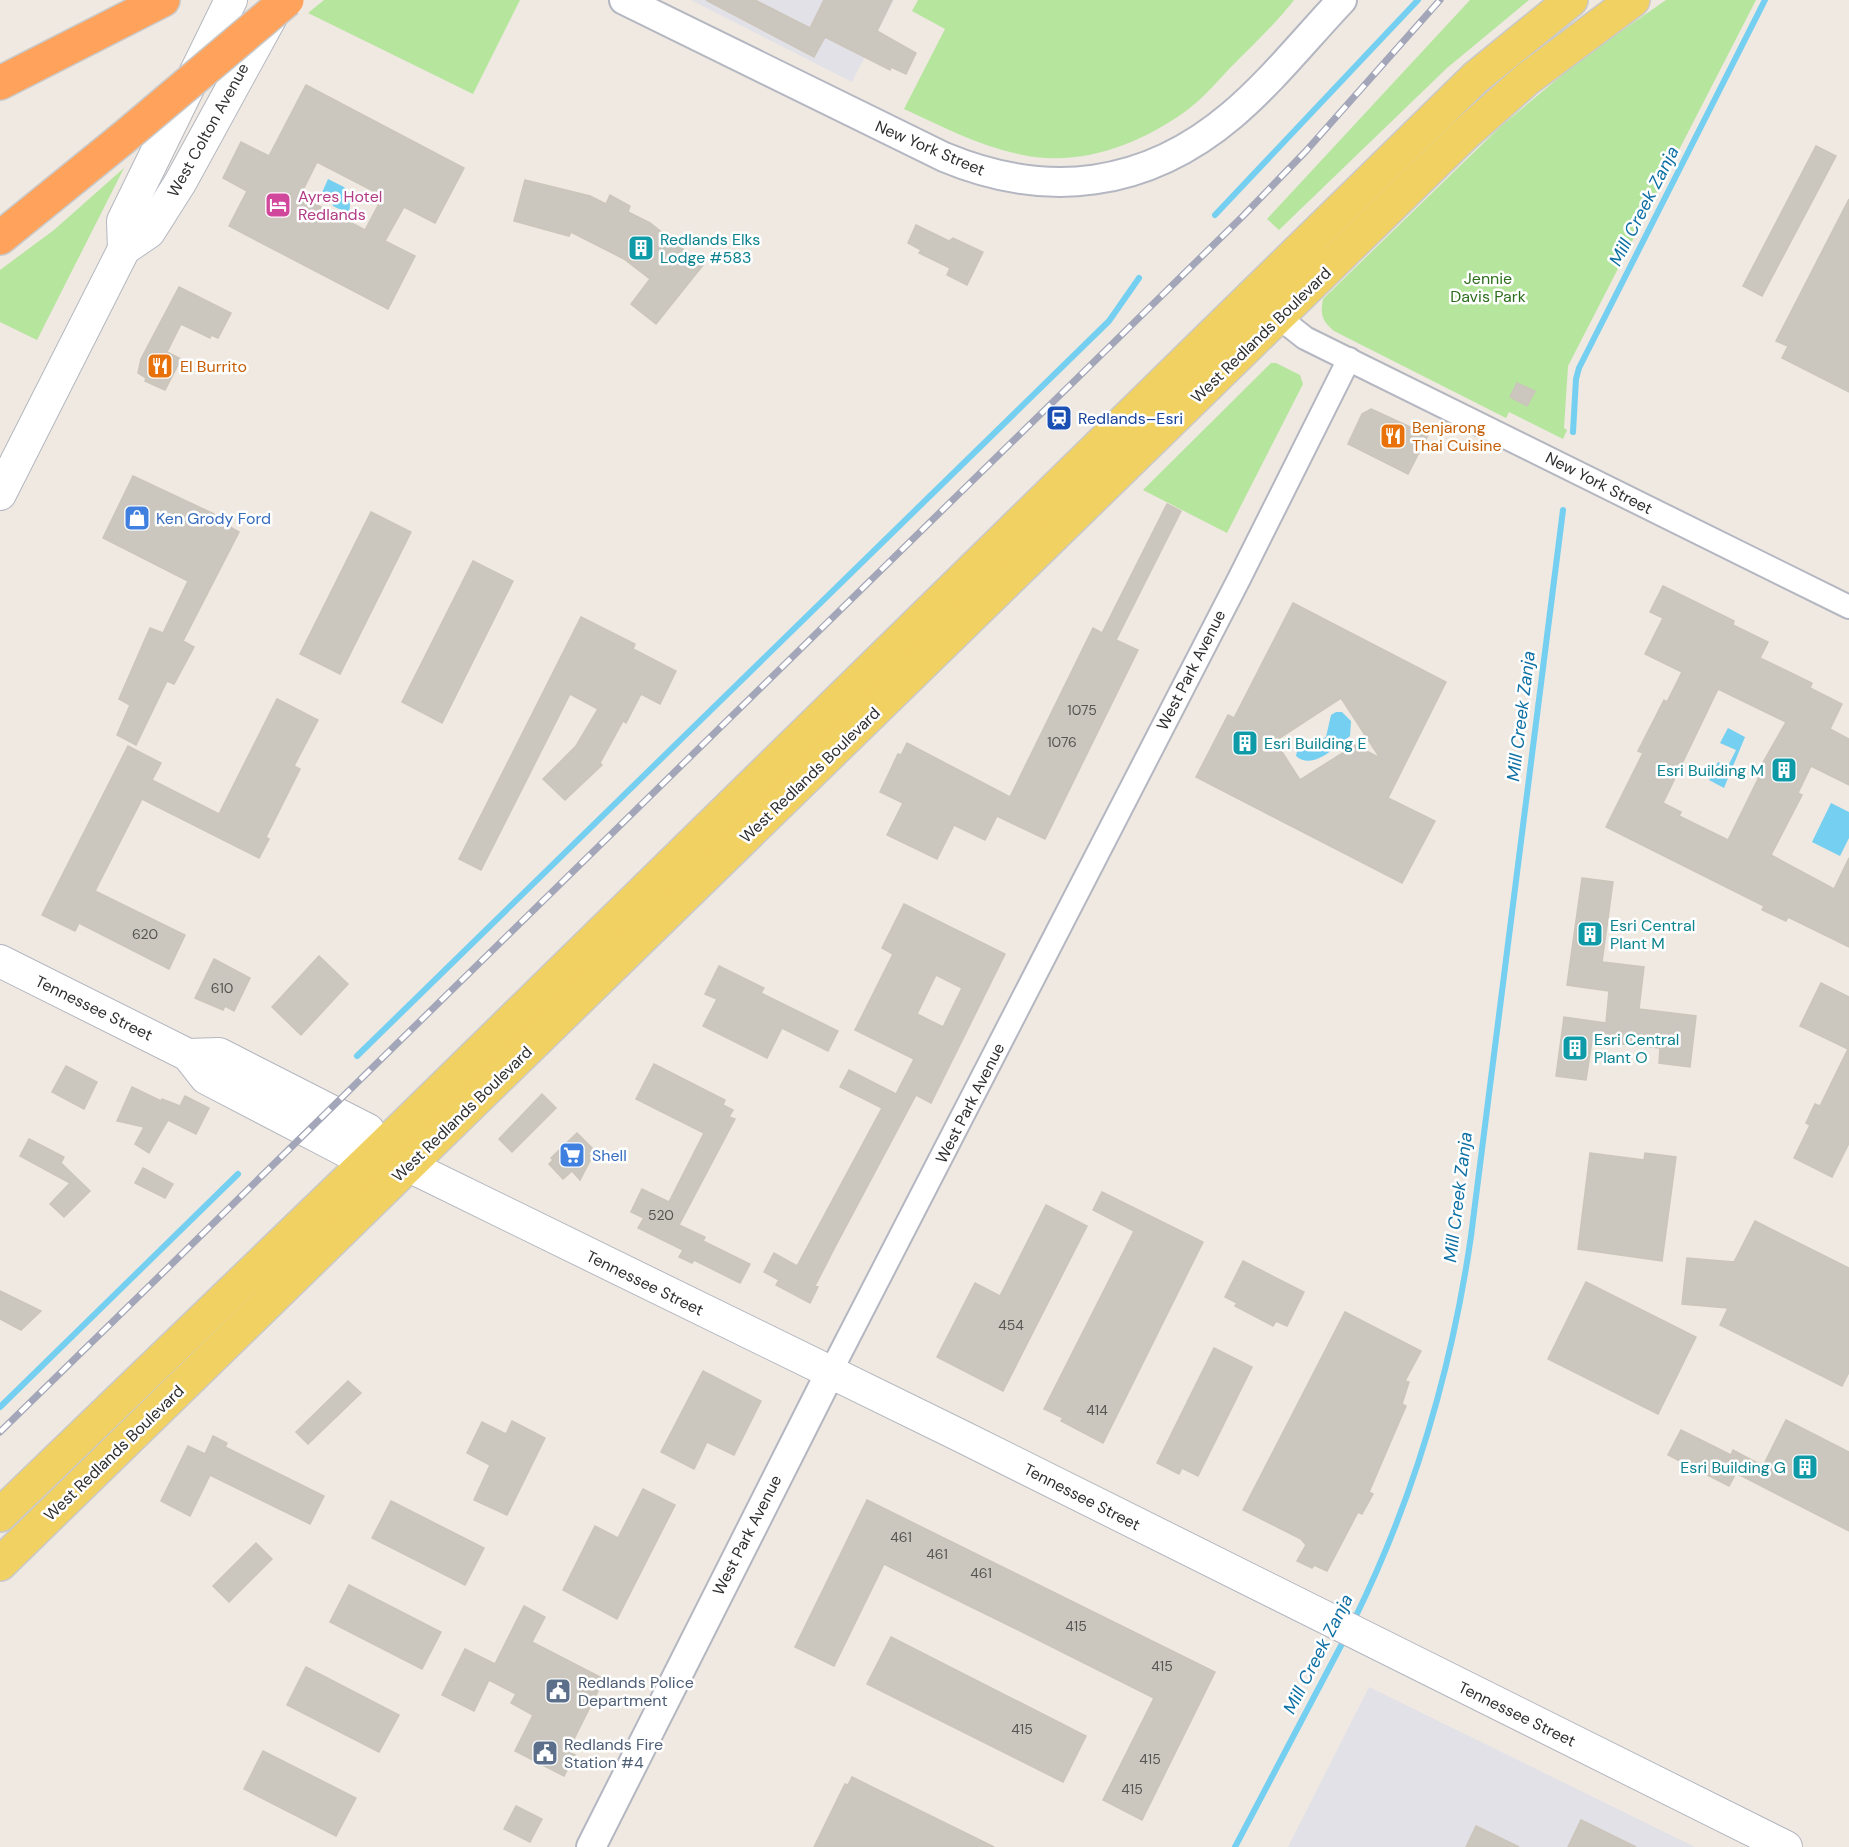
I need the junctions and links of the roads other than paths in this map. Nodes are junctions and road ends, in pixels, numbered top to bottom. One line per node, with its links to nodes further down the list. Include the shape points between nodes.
1 (163, 0): 9 (highway)
2 (231, 0): 11 (main road, West Colton Avenue, via 123,221)
3 (280, 0): 11 (main road, West Colton Avenue, via 180,183 149,232)
4 (287, 0): 10 (highway, bridge)
5 (624, 0): 6 (street, New York Street, via 961,164 1018,180 1058,184 1137,171 1187,148 1234,114)
6 (1342, 0)
7 (1571, 0): 12 (main road, West Redlands Boulevard, via 1475,78)
8 (1633, 0): 13 (main road, West Redlands Boulevard, via 1527,79 1474,126)
9 (0, 83)
10 (0, 238)
11 (124, 249): 15 (main road, West Colton Avenue)
12 (1252, 295): 13 (street, New York Street); 18 (main road, West Redlands Boulevard)
13 (1279, 318): 14 (street, New York Street, via 1305,338); 19 (main road, West Redlands Boulevard)
14 (1349, 359): 16 (street, New York Street); 20 (street, West Park Avenue)
15 (0, 494)
16 (1849, 607)
17 (0, 961): 18 (main road, Tennessee Street, via 188,1055 219,1054 330,1109 368,1130)
18 (376, 1151): 19 (main road, Tennessee Street); 21 (main road, West Redlands Boulevard)
19 (409, 1166): 20 (main road, Tennessee Street); 22 (main road, West Redlands Boulevard)
20 (830, 1373): 23 (street, West Park Avenue); 24 (main road, Tennessee Street)
21 (0, 1515)
22 (0, 1564)
23 (591, 1847)
24 (1786, 1847)

